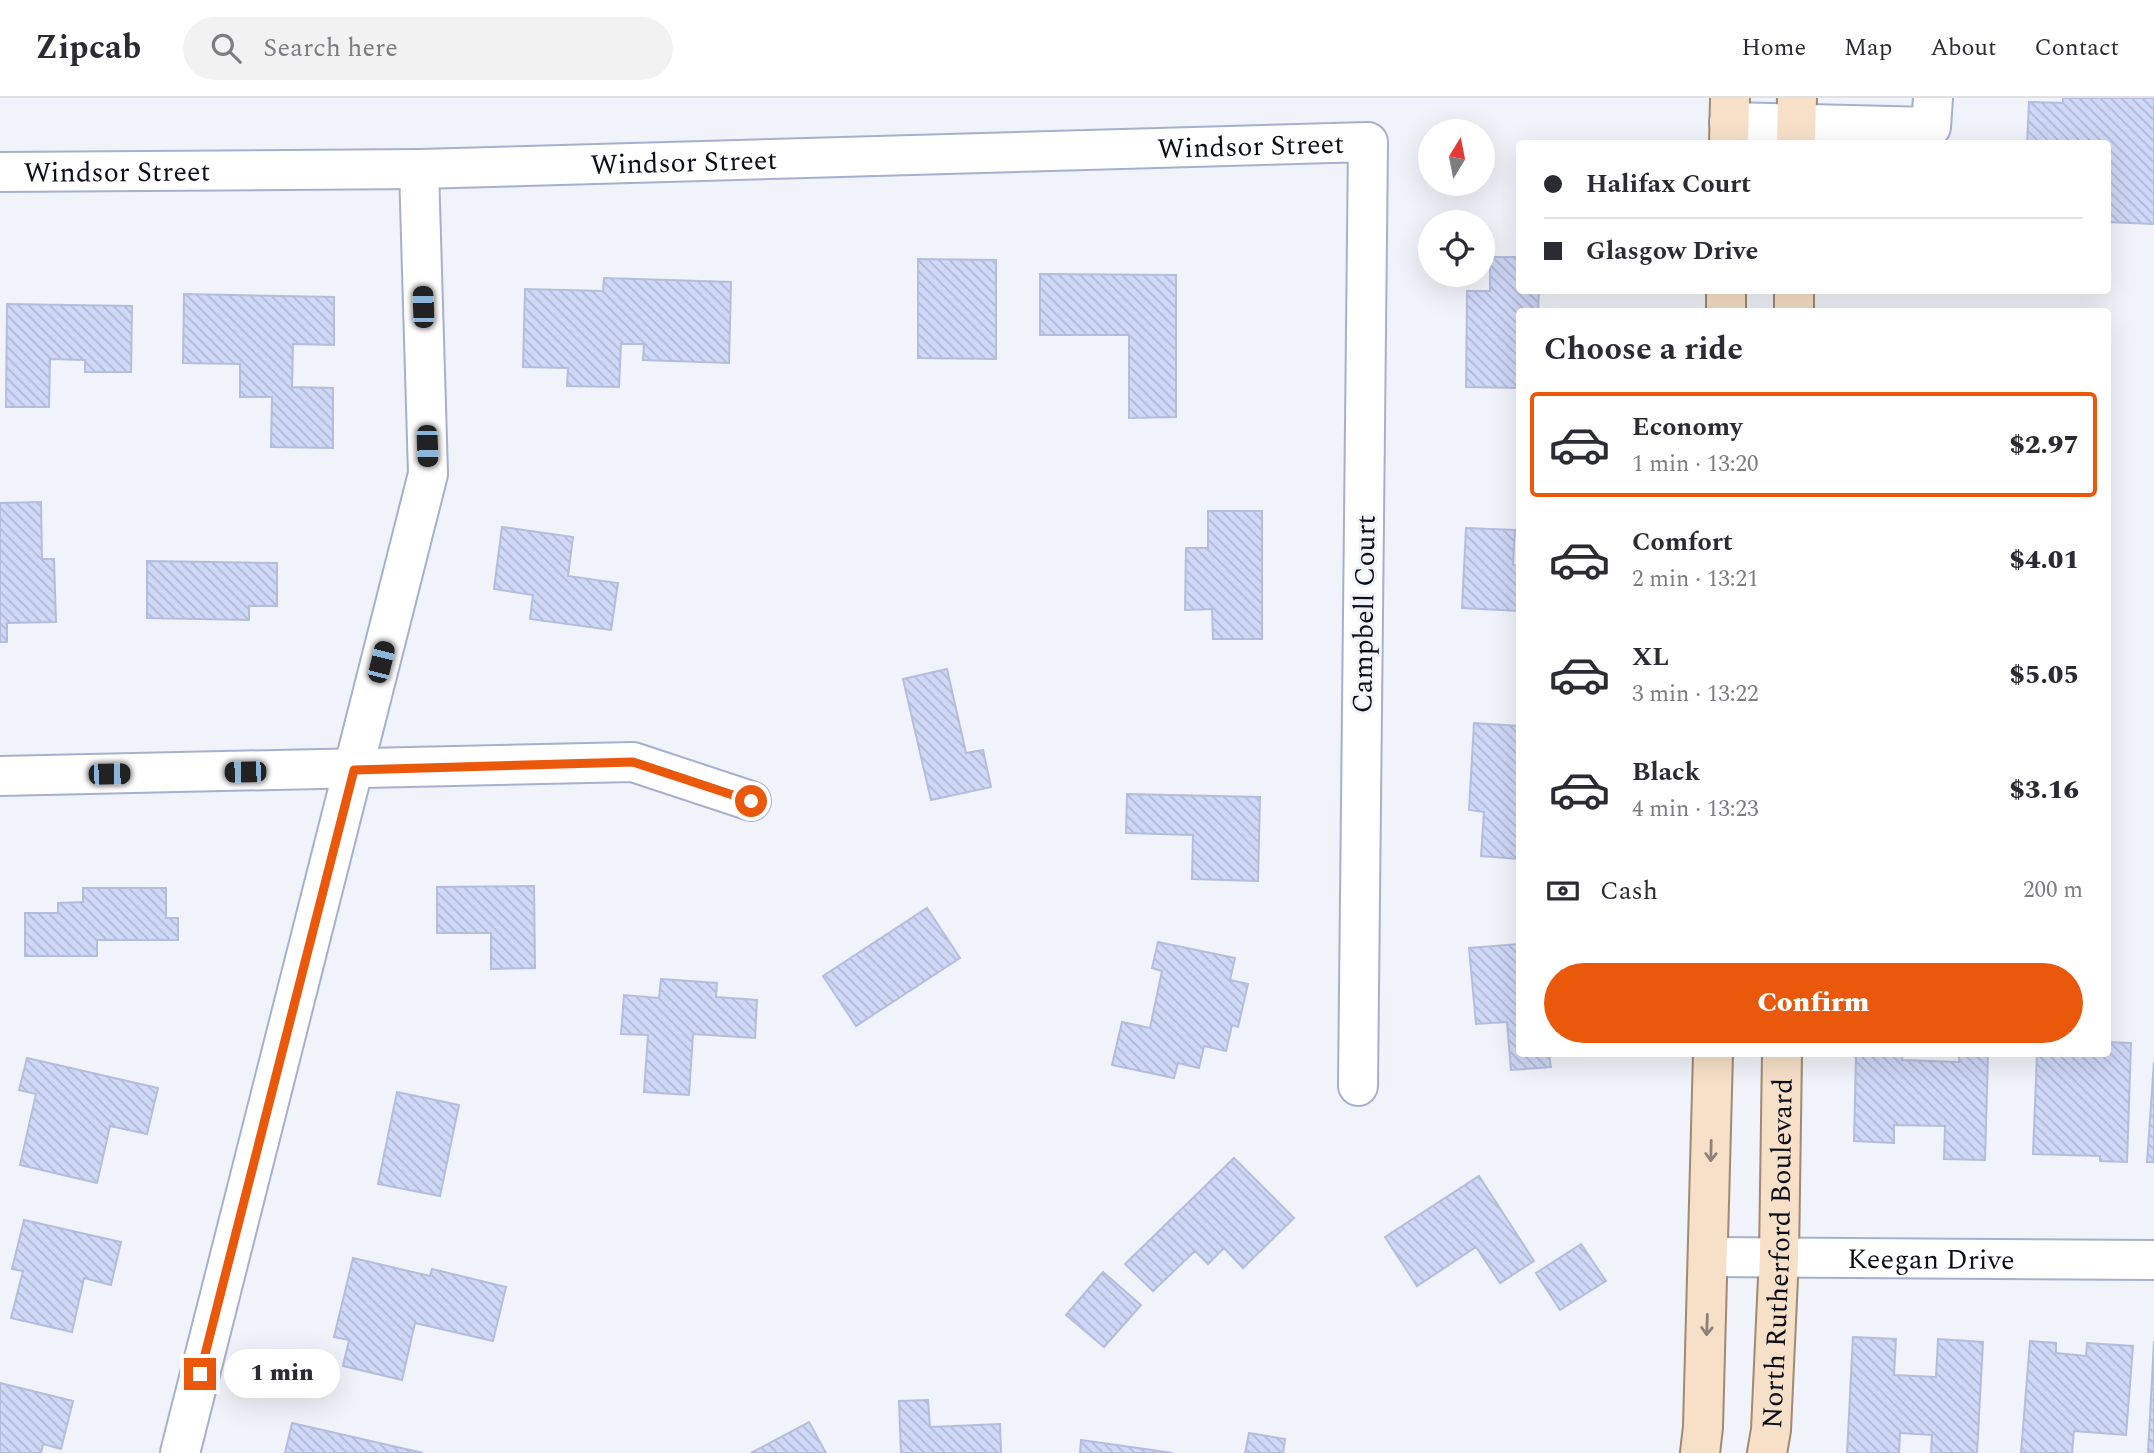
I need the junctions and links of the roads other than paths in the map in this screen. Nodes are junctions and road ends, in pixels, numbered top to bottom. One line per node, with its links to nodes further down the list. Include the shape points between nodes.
1 (1729, 121): 2 (street)
2 (1797, 122): 3 (street)
3 (1932, 123)
4 (1368, 142): 5 (street, Windsor Street); 12 (street, Campbell Court)
5 (419, 169): 6 (street, Windsor Street); 7 (street, via 428,474)
6 (0, 172)
7 (354, 770): 8 (street); 9 (street, via 633,762); 16 (street)
8 (0, 776)
9 (751, 801)
10 (1713, 1057): 14 (main road, one-way to 14)
11 (1782, 1057): 13 (main road, North Rutherford Boulevard)
12 (1357, 1086)
13 (1779, 1256): 14 (street, Keegan Drive); 15 (street, Keegan Drive); 18 (main road, North Rutherford Boulevard)
14 (1709, 1257): 17 (main road, one-way to 17)
15 (2154, 1260)
16 (180, 1453)
17 (1700, 1453)
18 (1768, 1453)

